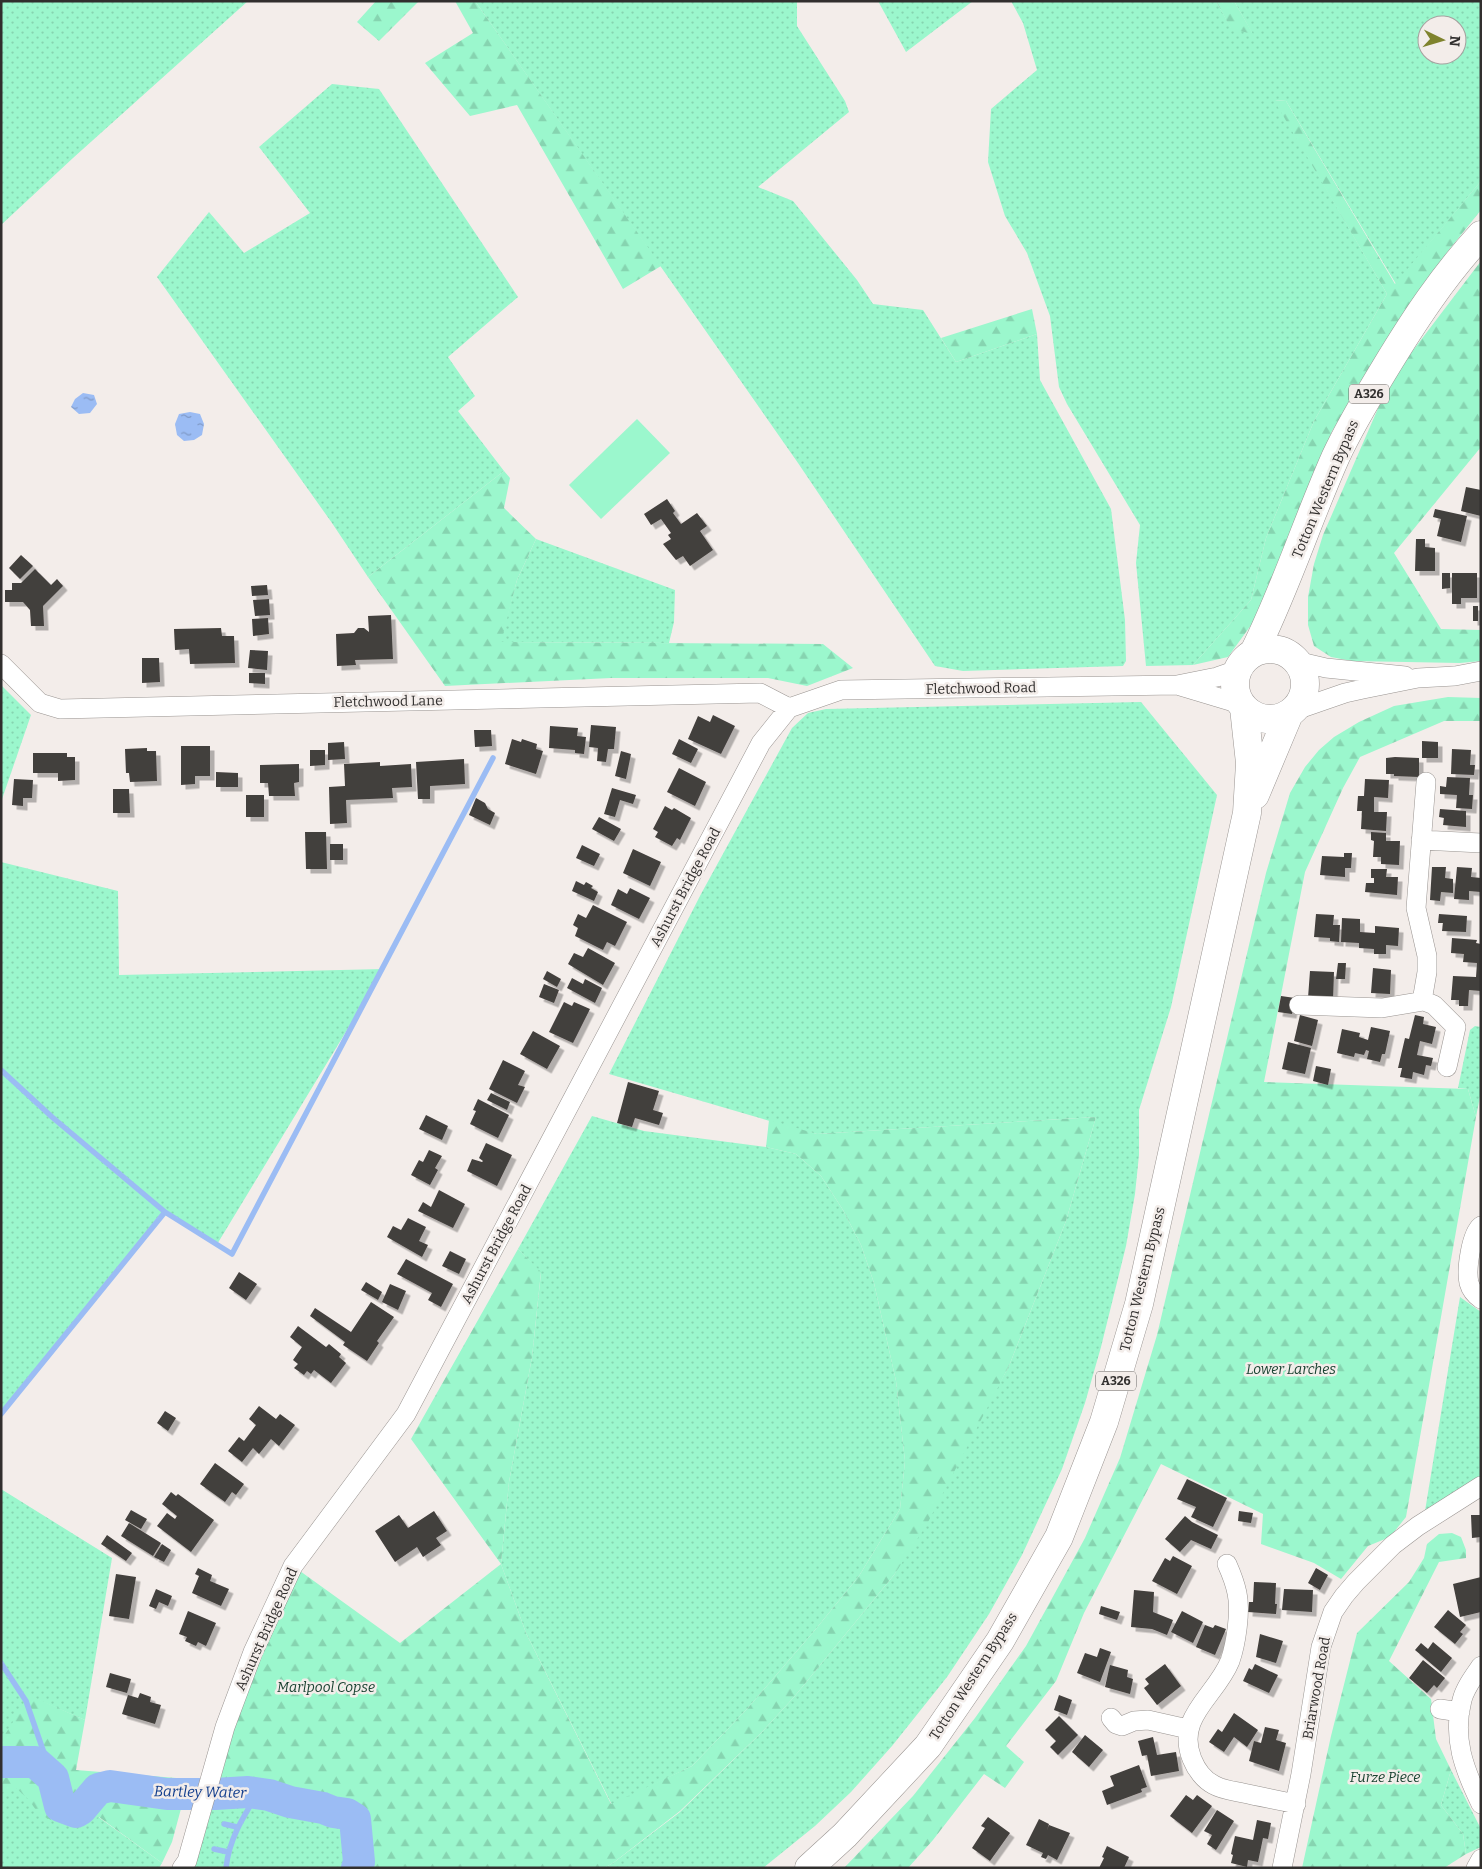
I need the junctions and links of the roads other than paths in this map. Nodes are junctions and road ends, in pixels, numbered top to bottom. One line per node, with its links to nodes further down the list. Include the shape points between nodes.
1 (1481, 235): 2 (main road, Totton Western Bypass / A326, via 1434,292 1359,411 1330,471)
2 (1291, 572): 3 (main road, Totton Western Bypass / A326, via 1287,627); 4 (main road, Totton Western Bypass / A326)
3 (1294, 658): 4 (main road, via 1270,648); 8 (street, via 1326,668); 13 (main road, via 1305,686 1299,704)
4 (1246, 661): 10 (street, Fletchwood Road, via 1217,677); 11 (main road, via 1234,682 1235,693)
5 (1, 664): 12 (street, Fletchwood Lane, via 40,703 60,709 760,693)
6 (1481, 671): 7 (street)
7 (1455, 676): 8 (street); 9 (street)
8 (1418, 678): 13 (street, via 1345,693)
9 (1481, 680)
10 (1177, 685): 11 (street, Fletchwood Road); 12 (street, Fletchwood Road, via 840,690)
11 (1242, 706): 13 (main road, via 1265,719); 15 (main road, Totton Western Bypass / A326, via 1250,763)
12 (789, 708): 33 (street, Ashurst Bridge Road, via 761,743 406,1414 293,1566 225,1727 187,1861)
13 (1291, 712): 15 (main road, Totton Western Bypass / A326)
14 (1426, 782): 16 (street)
15 (1247, 813): 34 (main road, Totton Western Bypass / A326, via 1139,1304 1104,1422 1058,1537 1000,1641 928,1746 845,1835)
16 (1421, 840): 17 (street); 18 (street, via 1416,908 1428,964)
17 (1481, 843)
18 (1422, 1001): 19 (street, via 1382,1008); 20 (street, via 1434,1004 1456,1027)
19 (1299, 1005)
20 (1447, 1067)
21 (1481, 1226): 22 (street, via 1476,1230 1469,1260 1469,1282 1474,1294)
22 (1481, 1299)
23 (1481, 1486): 30 (street, Briarwood Road, via 1393,1545 1356,1582 1334,1612 1321,1647)
24 (1227, 1564): 29 (street, via 1238,1595 1234,1645 1224,1673 1194,1715)
25 (1481, 1666): 27 (street, via 1462,1698)
26 (1440, 1708): 27 (street)
27 (1460, 1712): 31 (street, via 1460,1751)
28 (1111, 1718): 29 (street, via 1122,1726 1148,1720)
29 (1188, 1729): 30 (street, via 1187,1742 1193,1762 1208,1782 1224,1789)
30 (1296, 1804): 35 (street, Briarwood Road)
31 (1481, 1804)
32 (1481, 1859): 36 (street)
33 (182, 1868)
34 (809, 1868)
35 (1282, 1868)
36 (1476, 1868)

